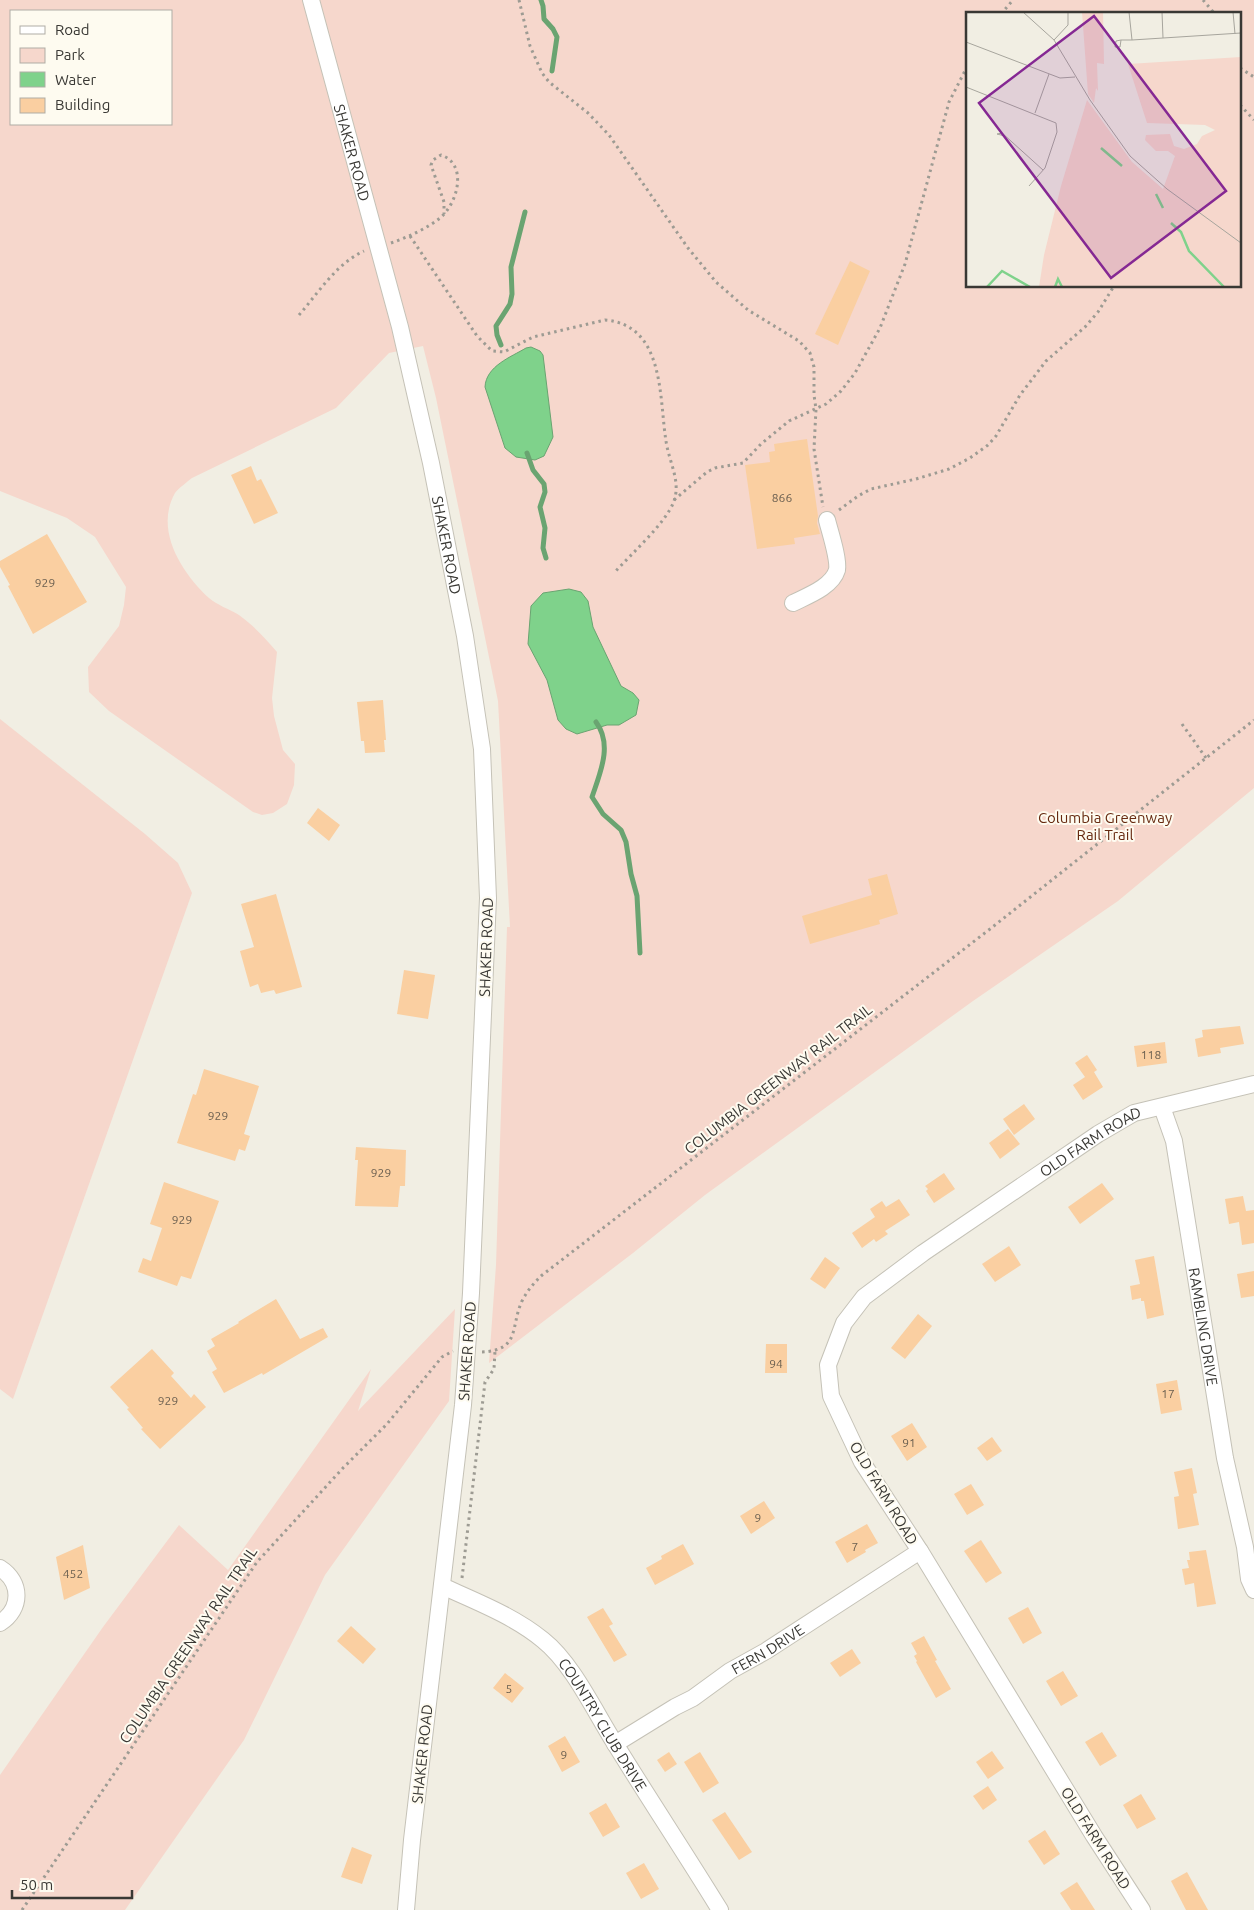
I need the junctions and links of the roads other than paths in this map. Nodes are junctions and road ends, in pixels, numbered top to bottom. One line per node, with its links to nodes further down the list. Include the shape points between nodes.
1 (311, 0): 9 (street, SHAKER ROAD, via 400,327 431,462 465,636 482,749 488,908 471,1293 464,1406)
2 (827, 520): 3 (street, via 837,563 836,573 824,586)
3 (793, 602)
4 (1254, 1084): 5 (street, OLD FARM ROAD)
5 (1162, 1107): 6 (street, RAMBLING DRIVE, via 1174,1142 1225,1458); 7 (street, OLD FARM ROAD, via 1134,1113 1098,1134 864,1297 844,1323 828,1365 831,1396 862,1462)
6 (1250, 1550): 10 (street, RAMBLING DRIVE, via 1249,1579)
7 (920, 1551): 12 (street, FERN DRIVE, via 693,1698); 15 (street, OLD FARM ROAD)
8 (0, 1568): 11 (street, via 11,1577 17,1596 14,1609)
9 (442, 1586): 12 (street, COUNTRY CLUB DRIVE, via 522,1625 543,1640 560,1657 585,1693); 13 (street, SHAKER ROAD)
10 (1254, 1590)
11 (0, 1623)
12 (615, 1744): 14 (street, COUNTRY CLUB DRIVE)
13 (406, 1910)
14 (720, 1910)
15 (1142, 1910)

